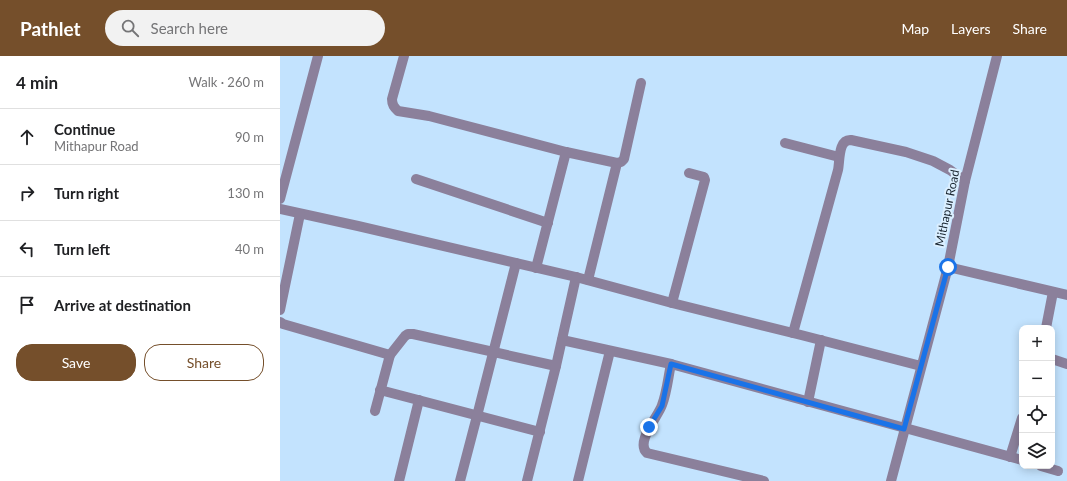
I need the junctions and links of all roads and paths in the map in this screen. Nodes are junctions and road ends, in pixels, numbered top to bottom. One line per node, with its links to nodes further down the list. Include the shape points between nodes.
1 (318, 56): 9 (street)
2 (404, 56): 6 (street, via 392,99 394,108 398,111 429,116)
3 (997, 56): 12 (street, Mithapur Road)
4 (641, 83): 8 (street, via 624,159)
5 (785, 143): 7 (street)
6 (566, 152): 8 (street); 16 (street)
7 (839, 157): 12 (street, via 845,142 851,140 906,152 933,161); 28 (street, via 838,170)
8 (617, 162): 21 (street)
9 (284, 166): 13 (street)
10 (689, 173): 24 (street, via 704,177 705,180)
11 (416, 180): 16 (street)
12 (965, 181): 18 (street, Mithapur Road)
13 (280, 199)
14 (280, 209): 15 (street)
15 (300, 214): 17 (street); 25 (street)
16 (548, 223): 19 (street)
17 (516, 263): 19 (street); 32 (street)
18 (948, 267): 22 (street); 38 (street, Mithapur Road)
19 (536, 268): 20 (street)
20 (576, 277): 21 (street); 29 (street)
21 (588, 280): 24 (street)
22 (1053, 292): 23 (street); 27 (street)
23 (1067, 296)
24 (672, 304): 28 (street)
25 (280, 310)
26 (280, 322): 33 (street)
27 (1047, 325)
28 (793, 333): 30 (street)
29 (562, 340): 31 (street); 37 (street)
30 (821, 340): 38 (street); 41 (street)
31 (610, 351): 35 (street); 54 (street)
32 (493, 352): 33 (street, via 408,334); 37 (street); 43 (street)
33 (390, 355): 39 (street)
34 (1055, 360): 36 (street)
35 (671, 364): 41 (street); 55 (street, via 662,406 649,427 644,442 646,452)
36 (1067, 364)
37 (556, 366): 46 (street)
38 (922, 366): 45 (street, Mithapur Road)
39 (380, 390): 40 (street); 42 (street)
40 (419, 400): 43 (street); 51 (street)
41 (808, 402): 45 (street)
42 (375, 411)
43 (478, 416): 46 (street); 52 (street)
44 (1019, 428): 47 (street)
45 (904, 429): 47 (street); 56 (street, Mithapur Road)
46 (540, 432): 53 (street)
47 (1010, 457): 48 (street)
48 (1019, 459)
49 (1051, 469): 50 (street)
50 (1058, 471)
51 (399, 481)
52 (460, 481)
53 (527, 481)
54 (578, 481)
55 (764, 481)
56 (891, 481)

